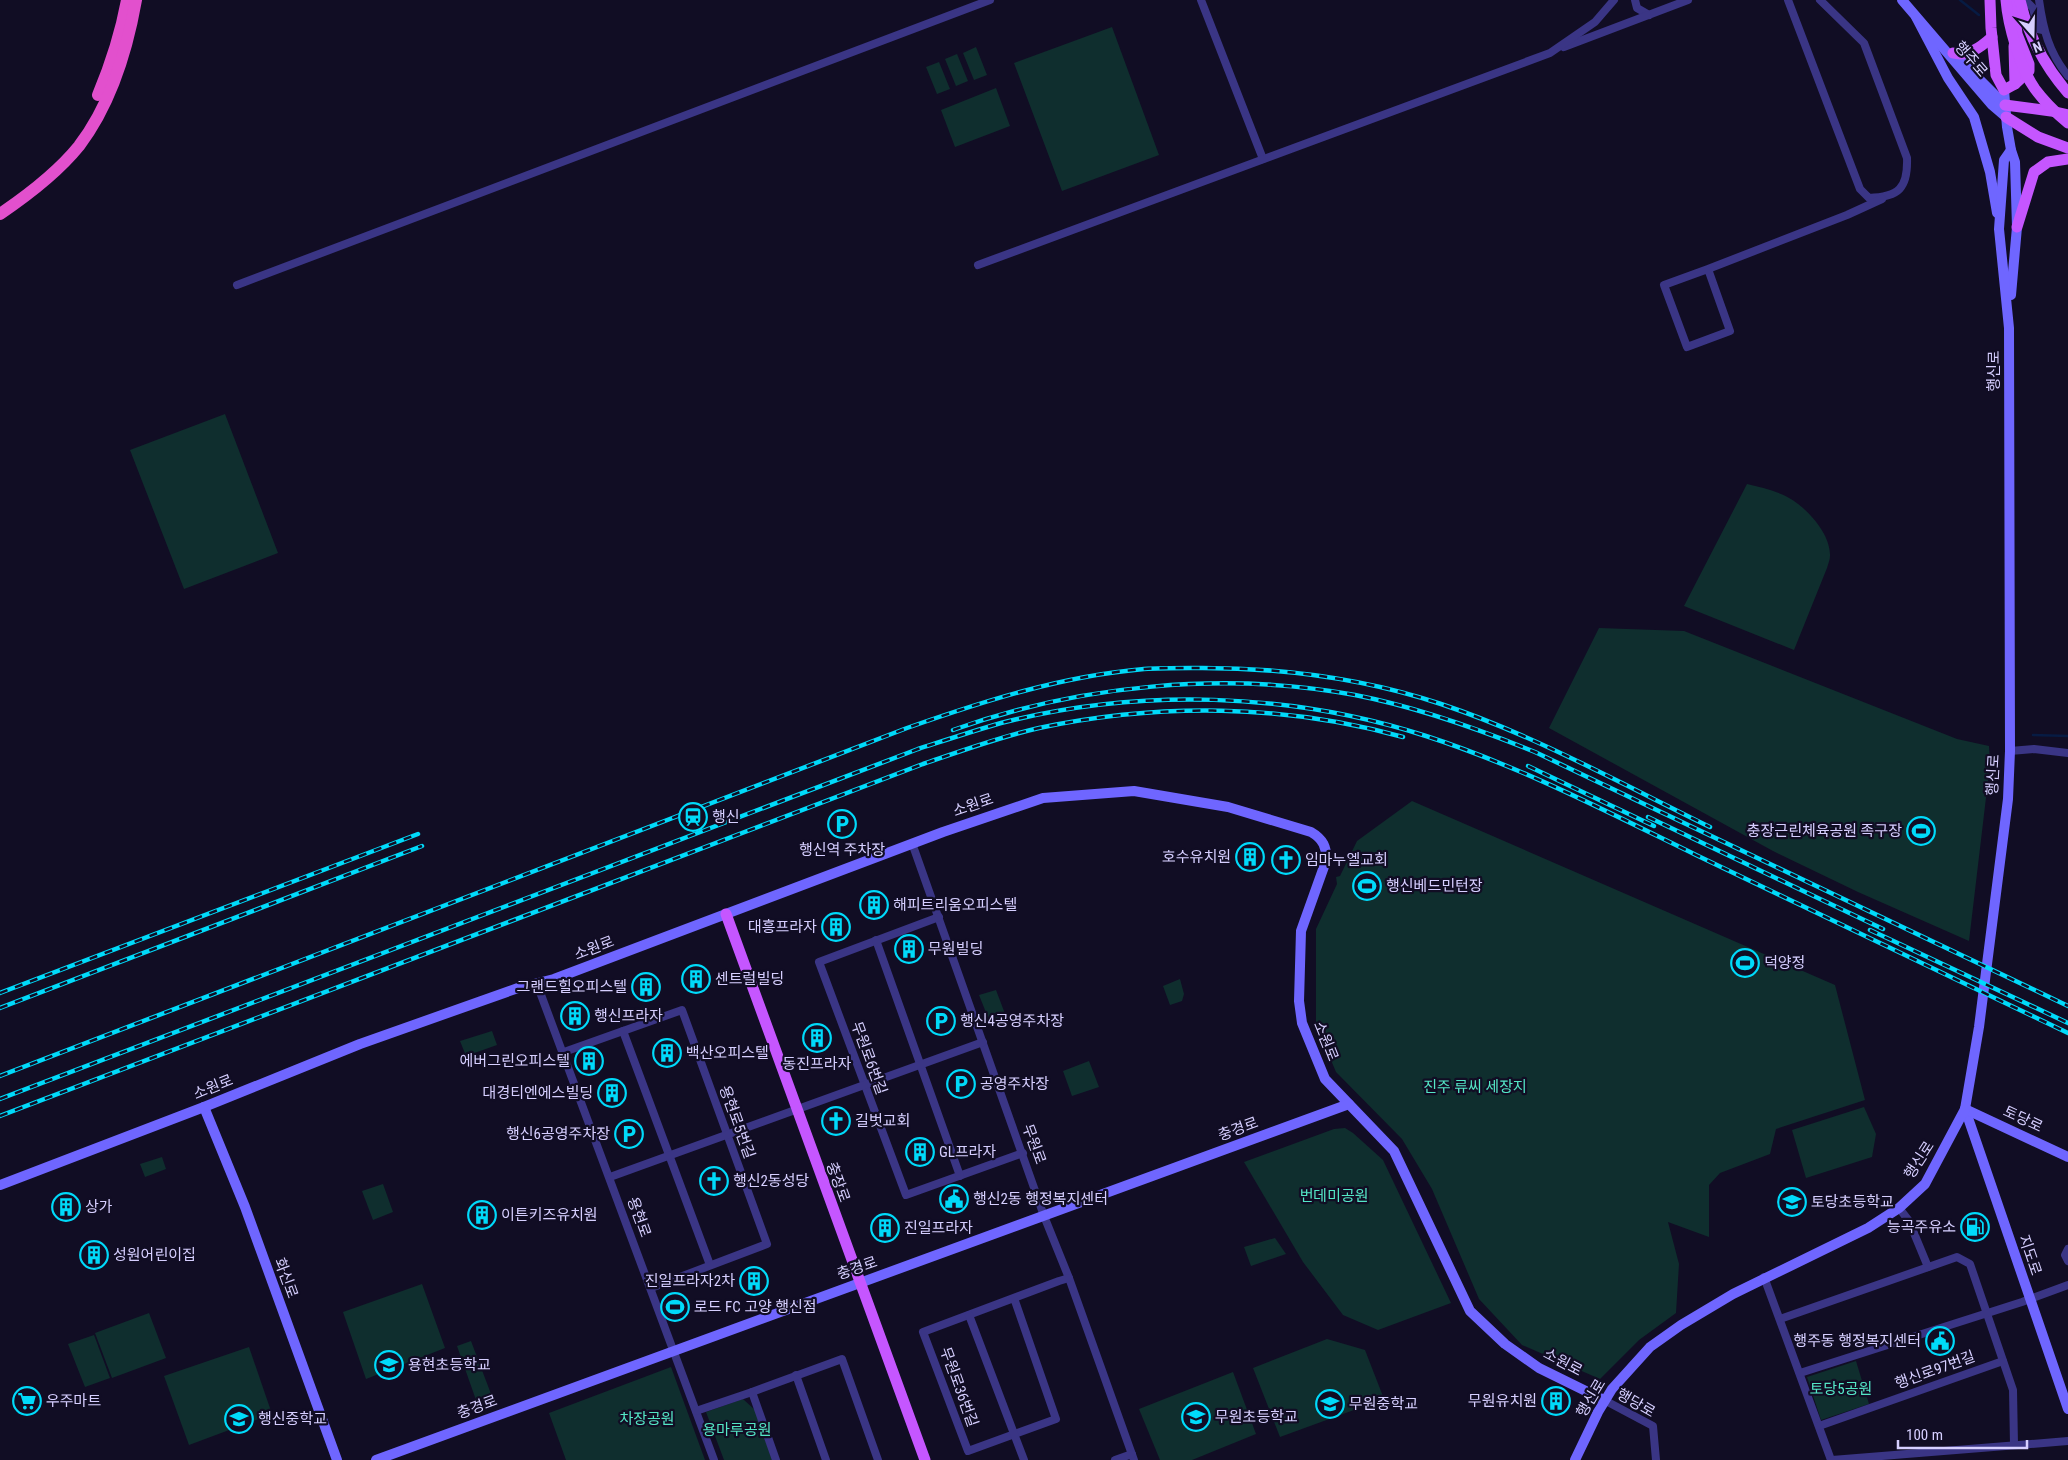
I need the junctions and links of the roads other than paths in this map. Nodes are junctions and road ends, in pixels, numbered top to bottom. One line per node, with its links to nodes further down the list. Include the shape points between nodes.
1 (127, 0): 33 (highway, via 108,72 78,133 39,178)
2 (136, 0): 34 (highway, via 117,74 99,113 78,146 23,199)
3 (990, 0): 39 (street)
4 (1201, 0): 30 (street)
5 (1614, 0): 20 (street, via 1595,22)
6 (1635, 0): 16 (street, via 1637,8)
7 (1688, 0): 16 (street)
8 (1788, 0): 32 (street, via 1860,189 1869,198)
9 (1820, 0): 32 (street, via 1864,43 1907,158 1908,172 1901,189)
10 (1902, 0): 17 (main road, 행주로)
11 (1990, 0): 19 (main road)
12 (2006, 0): 27 (main road, bridge, via 2020,59 2034,88)
13 (2013, 0): 23 (main road, via 2017,34 2030,64 2029,71)
14 (2039, 0): 18 (street)
15 (2024, 2): 18 (street, via 2033,8 2038,29); 24 (main road, via 2030,35 2051,72)
16 (1649, 15): 20 (street)
17 (1916, 17): 21 (main road, 행주로); 25 (main road, 행주로, via 1992,106); 36 (main road, via 1948,78 1974,116 1990,172)
18 (2043, 30): 22 (street)
19 (1992, 37): 21 (main road, via 1967,53); 23 (main road, via 1996,75)
20 (1550, 52): 30 (street)
21 (1953, 53): 25 (main road, 행주로)
22 (2068, 76)
23 (2010, 87): 25 (main road, 행신로)
24 (2068, 93)
25 (2006, 111): 26 (main road, via 2051,111); 28 (main road, via 2038,137); 29 (main road, 행신로)
26 (2068, 116)
27 (2068, 122)
28 (2068, 148)
29 (2011, 150): 35 (main road, 행신로, via 2015,162); 36 (main road, 행신로, via 2004,160)
30 (1263, 159): 37 (street)
31 (2068, 159): 35 (main road, via 2048,162 2034,172)
32 (1886, 198): 38 (street)
33 (0, 208)
34 (0, 214)
35 (2017, 227): 40 (main road, 행신로)
36 (1999, 228): 40 (main road, 행신로)
37 (978, 265)
38 (1708, 269): 38 (street, via 1730,331 1687,347 1664,285)
39 (237, 285)
40 (2009, 319): 41 (main road, 행신로)
41 (2010, 751): 42 (street); 56 (main road, 행신로, via 2008,799 1979,1027)
42 (2068, 753)
43 (912, 843): 44 (main road, 소원로); 45 (street, 무원로); 53 (main road, 소원로, via 1043,798 1134,791 1228,807 1318,836 1327,852 1301,931 1302,1023 1325,1079)
44 (726, 914): 47 (main road, 소원로); 55 (main road, 충장로)
45 (939, 917): 46 (street, 무원로6번길); 49 (street, 무원로)
46 (876, 940): 51 (street); 52 (street, 무원로6번길, via 819,962)
47 (537, 984): 50 (street, 용현로); 54 (main road, 소원로, via 360,1044)
48 (623, 1031): 50 (street, 용현로5번길); 57 (street, 용현로5번길, via 682,1010); 59 (street)
49 (983, 1042): 51 (street); 58 (street, 무원로)
50 (564, 1052): 62 (street, 용현로)
51 (922, 1064): 52 (street); 61 (street)
52 (864, 1085): 55 (street); 61 (street, 무원로6번길, via 906,1195)
53 (1349, 1104): 65 (main road, 충경로); 85 (main road, 소원로, via 1394,1152 1470,1311 1505,1344 1540,1368)
54 (204, 1106): 63 (main road, 소원로); 94 (main road, 화신로)
55 (796, 1110): 57 (street); 72 (main road, 충장로)
56 (1965, 1110): 60 (main road, 토당로); 64 (main road, 행신로, via 1925,1184); 76 (main road, 지도로)
57 (727, 1135): 59 (street); 68 (street, 용현로5번길, via 767,1244)
58 (1024, 1153): 61 (street, 무원로6번길); 65 (street, 무원로)
59 (670, 1156): 62 (street); 68 (street)
60 (2068, 1157)
61 (960, 1176)
62 (610, 1177): 74 (street, 용현로)
63 (0, 1185)
64 (1899, 1208): 69 (street, via 1909,1221); 70 (main road, 행신로, via 1849,1239)
65 (1044, 1216): 71 (street, 무원로); 72 (main road, 충경로)
66 (2068, 1249): 67 (street, via 2065,1254)
67 (2068, 1261)
68 (710, 1265): 74 (street, 용현로5번길)
69 (1928, 1267): 77 (street, via 1957,1257 1970,1264); 79 (street)
70 (1764, 1277): 79 (street); 85 (main road, 행신로, via 1680,1325 1650,1347)
71 (1069, 1278): 75 (street, 무원로36번길); 93 (street, 무원로)
72 (859, 1282): 80 (main road, 충경로); 100 (main road, 충장로)
73 (2068, 1285): 76 (street)
74 (650, 1288): 80 (street, 용현로)
75 (1014, 1298): 78 (street, 무원로36번길); 89 (street, 무원로36번길, via 1056,1419)
76 (2030, 1299): 77 (street); 86 (main road, 지도로)
77 (1986, 1313): 81 (street); 82 (street)
78 (969, 1315): 89 (street); 89 (street, 무원로36번길, via 923,1332 968,1451)
79 (1780, 1319): 82 (street)
80 (674, 1351): 87 (street, 용현로); 95 (main road, 충경로)
81 (2003, 1361): 88 (street, 행신로97번길); 91 (street, via 2013,1390)
82 (1800, 1373): 88 (street)
83 (796, 1375): 84 (street); 98 (street); 99 (street, via 842,1360)
84 (752, 1392): 87 (street); 97 (street)
85 (1604, 1400): 103 (main road, 행신로); 104 (street, 행당로, via 1653,1426)
86 (2068, 1409)
87 (696, 1410): 96 (street, 용현로)
88 (1819, 1426): 105 (street)
89 (1015, 1434): 101 (street)
90 (2068, 1440): 91 (street)
91 (2014, 1445): 92 (street)
92 (1936, 1456): 105 (street)
93 (1133, 1457): 102 (street, 무원로)
94 (337, 1460)
95 (376, 1460)
96 (714, 1460)
97 (776, 1460)
98 (826, 1460)
99 (878, 1460)
100 (925, 1460)
101 (1024, 1460)
102 (1115, 1460)
103 (1575, 1460)
104 (1656, 1460)
105 (1832, 1460)

